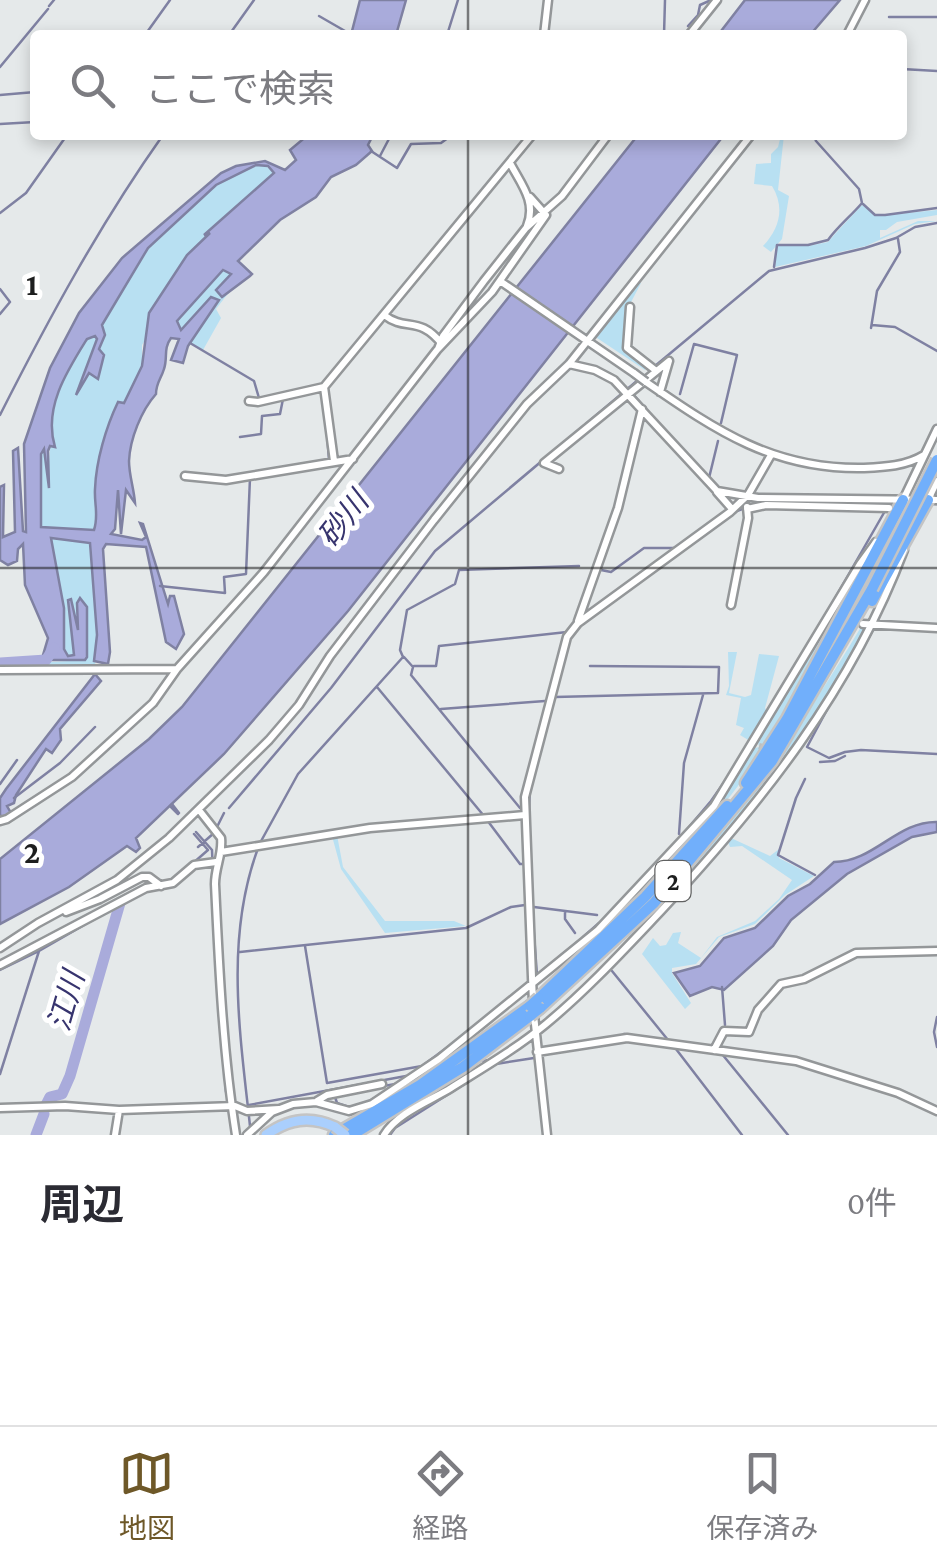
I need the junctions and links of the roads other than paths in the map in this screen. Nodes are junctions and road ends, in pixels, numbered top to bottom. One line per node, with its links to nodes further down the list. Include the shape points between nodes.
1 (548, 0): 4 (street)
2 (717, 0): 5 (street)
3 (865, 0): 6 (street)
4 (545, 30)
5 (693, 30)
6 (850, 30)
7 (528, 140): 10 (street)
8 (604, 140): 12 (street)
9 (747, 140): 17 (street)
10 (510, 163): 11 (street); 16 (street)
11 (530, 198): 12 (street); 13 (street)
12 (546, 211): 13 (street); 14 (street)
13 (526, 228): 18 (street)
14 (504, 284): 17 (street); 18 (street)
15 (630, 307): 20 (street, via 627,348)
16 (385, 316): 18 (street, via 423,326); 21 (street)
17 (586, 340): 19 (street); 23 (street, bridge)
18 (440, 345): 29 (street)
19 (569, 364): 22 (street, via 606,374); 54 (street, via 526,404 434,520 299,705)
20 (653, 368): 22 (street); 23 (street, via 670,361)
21 (324, 387): 24 (street); 31 (street)
22 (628, 392): 25 (street); 33 (street, via 544,462)
23 (660, 392): 27 (street, via 723,434)
24 (249, 401)
25 (642, 409): 37 (street); 46 (street, via 618,508)
26 (937, 429): 28 (street)
27 (771, 455): 32 (street, via 825,467); 40 (street)
28 (924, 455): 32 (street); 35 (street)
29 (354, 458): 31 (street); 50 (street)
30 (937, 460): 49 (highway, 2, bridge)
31 (334, 461): 34 (street, via 226,480)
32 (898, 466): 35 (street)
33 (558, 469)
34 (185, 476)
35 (911, 481): 38 (street)
36 (937, 481): 39 (street)
37 (718, 491): 40 (street); 42 (street)
38 (903, 500): 39 (street); 40 (street); 43 (highway)
39 (932, 500): 44 (highway)
40 (746, 503): 41 (street); 42 (street); 45 (street)
41 (889, 508)
42 (732, 510): 46 (street)
43 (892, 521): 53 (highway); 64 (street, via 714,806 613,921)
44 (912, 530): 47 (street); 52 (highway)
45 (732, 604)
46 (578, 623): 55 (street, via 566,637 548,698 526,787)
47 (868, 624): 48 (street); 66 (street, via 810,732 712,855)
48 (937, 628)
49 (836, 654): 52 (highway, 2); 53 (highway, 2)
50 (177, 668): 51 (street); 56 (street, via 154,703 72,776)
51 (0, 670)
52 (788, 738): 65 (highway, 2, via 654,902)
53 (746, 784): 65 (highway, 2)
54 (198, 810): 57 (street, via 219,834); 60 (street, via 117,880)
55 (526, 814): 57 (street, via 370,828); 64 (street)
56 (0, 821)
57 (221, 852): 58 (street)
58 (213, 862): 59 (street, via 194,865); 71 (street)
59 (161, 886): 60 (street, via 142,876); 63 (street)
60 (58, 912): 61 (street)
61 (0, 948)
62 (937, 951): 67 (street, via 852,954 776,987 748,1032 724,1031)
63 (0, 965)
64 (533, 983): 66 (street); 70 (street, via 372,1104 349,1111)
65 (535, 1007): 76 (highway, 2, via 420,1085); 81 (highway, 2, via 450,1075)
66 (535, 1033): 68 (street); 82 (street)
67 (714, 1048): 68 (street, via 627,1038); 75 (street, via 820,1067)
68 (537, 1056): 83 (street)
69 (382, 1084): 70 (street)
70 (316, 1102): 73 (street)
71 (229, 1107): 73 (street); 74 (street); 78 (street)
72 (0, 1108): 74 (street)
73 (279, 1109): 79 (street)
74 (119, 1110): 77 (street)
75 (937, 1110)
76 (334, 1131): 80 (main road, via 314,1120 295,1120); 81 (main road, bridge)
77 (115, 1135)
78 (236, 1135)
79 (247, 1135)
80 (266, 1135)
81 (348, 1135)
82 (384, 1135)
83 (547, 1135)

